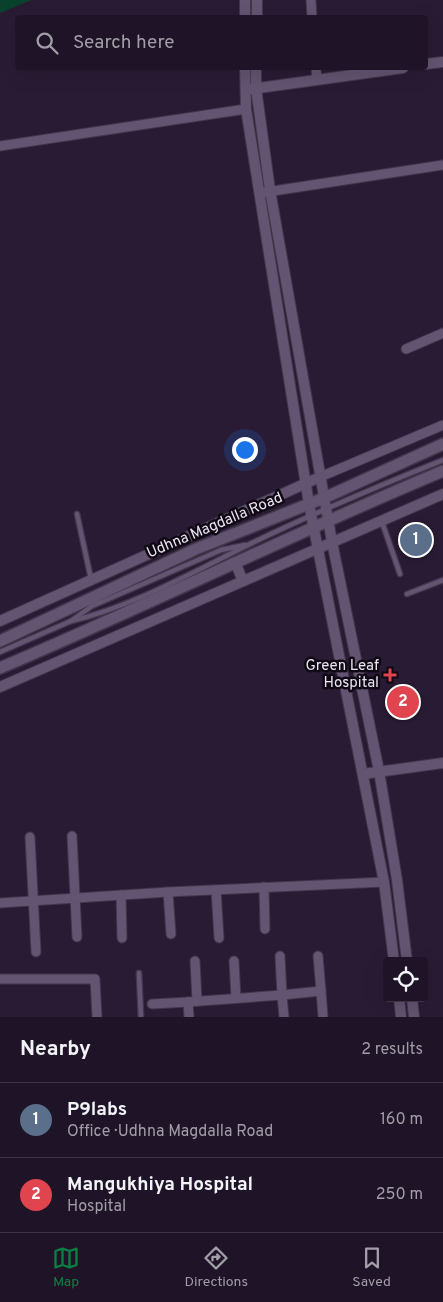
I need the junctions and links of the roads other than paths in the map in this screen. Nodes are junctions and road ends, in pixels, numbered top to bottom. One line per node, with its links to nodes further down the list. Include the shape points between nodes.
1 (245, 0): 4 (street)
2 (257, 0): 5 (street)
3 (311, 0): 6 (street)
4 (245, 15)
5 (257, 15)
6 (312, 15)
7 (443, 62): 8 (street)
8 (428, 64)
9 (246, 70): 14 (street)
10 (256, 70): 14 (street)
11 (316, 70): 13 (street)
12 (389, 70): 13 (street)
13 (317, 80): 14 (street)
14 (251, 89): 15 (street); 18 (street)
15 (246, 109): 16 (street); 19 (street)
16 (0, 146)
17 (443, 165): 18 (street)
18 (270, 190): 19 (street); 26 (street)
19 (260, 193): 27 (street)
20 (443, 333): 21 (street)
21 (406, 349)
22 (443, 425): 26 (street)
23 (443, 444): 29 (main road, Udhna Magdalla Road)
24 (443, 460): 29 (lane)
25 (443, 471): 29 (main road, Udhna Magdalla Road)
26 (320, 477): 27 (street); 29 (street)
27 (306, 484): 31 (street); 39 (street)
28 (443, 494): 32 (street)
29 (326, 508): 31 (main road, Udhna Magdalla Road); 31 (main road, Udhna Magdalla Road); 33 (street)
30 (77, 514): 39 (lane)
31 (312, 514): 34 (lane); 35 (street); 36 (main road, Udhna Magdalla Road); 44 (main road, Udhna Magdalla Road, via 196,548)
32 (381, 520): 33 (street); 37 (lane)
33 (332, 542): 35 (street); 49 (street)
34 (249, 545): 43 (lane, via 95,615); 43 (lane, via 221,550 92,606)
35 (318, 548): 40 (street); 50 (street)
36 (236, 562): 40 (street); 46 (main road, Udhna Magdalla Road, via 91,630)
37 (400, 574)
38 (443, 580): 41 (lane)
39 (92, 581): 42 (street)
40 (243, 581): 47 (street)
41 (407, 594)
42 (0, 621)
43 (71, 621): 45 (lane)
44 (0, 641)
45 (0, 652)
46 (0, 668)
47 (0, 687)
48 (443, 762): 49 (street)
49 (379, 772): 50 (street); 70 (street)
50 (363, 774): 53 (street)
51 (72, 836): 58 (street)
52 (30, 837): 59 (street)
53 (384, 882): 54 (street); 69 (street)
54 (264, 887): 55 (street); 61 (street)
55 (216, 890): 56 (street); 65 (street)
56 (168, 892): 57 (street); 62 (street)
57 (121, 895): 58 (street); 64 (street)
58 (75, 898): 59 (street); 63 (street)
59 (34, 901): 60 (street); 66 (street)
60 (0, 903)
61 (266, 929)
62 (171, 934)
63 (77, 937)
64 (122, 938)
65 (219, 938)
66 (36, 952)
67 (280, 956): 76 (street)
68 (318, 956): 75 (street)
69 (393, 957)
70 (407, 957)
71 (195, 961): 78 (street)
72 (234, 962): 77 (street)
73 (139, 973): 83 (lane)
74 (0, 979): 82 (street, via 95,979)
75 (321, 992): 76 (street); 86 (street)
76 (282, 995): 77 (street); 85 (street)
77 (236, 998): 78 (street)
78 (193, 1002): 81 (street); 84 (street)
79 (399, 1002): 87 (street)
80 (412, 1002): 88 (street)
81 (152, 1004)
82 (97, 1017)
83 (141, 1017)
84 (189, 1017)
85 (284, 1017)
86 (323, 1017)
87 (401, 1017)
88 (414, 1017)

